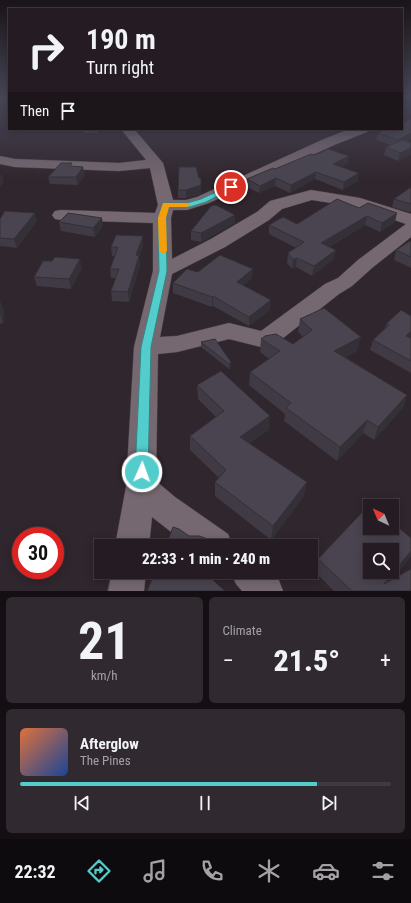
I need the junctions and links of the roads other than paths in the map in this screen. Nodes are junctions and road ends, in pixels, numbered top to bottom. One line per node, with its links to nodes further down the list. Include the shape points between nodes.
1 (128, 130): 4 (street)
2 (359, 130): 5 (street, via 203,200)
3 (0, 160): 4 (street, via 15,163 119,167)
4 (156, 163): 5 (street)
5 (164, 212): 6 (street); 9 (street)
6 (61, 215)
7 (411, 220): 9 (street, via 360,203 311,195 276,205 263,216 218,243)
8 (411, 228): 10 (street, via 345,282 265,340 229,331 177,344)
9 (163, 271): 10 (street)
10 (146, 347): 11 (street)
11 (141, 487): 12 (street); 13 (street)
12 (133, 539)
13 (207, 539)
14 (128, 579): 16 (street)
15 (254, 579): 17 (street)
16 (126, 591)
17 (265, 591)

